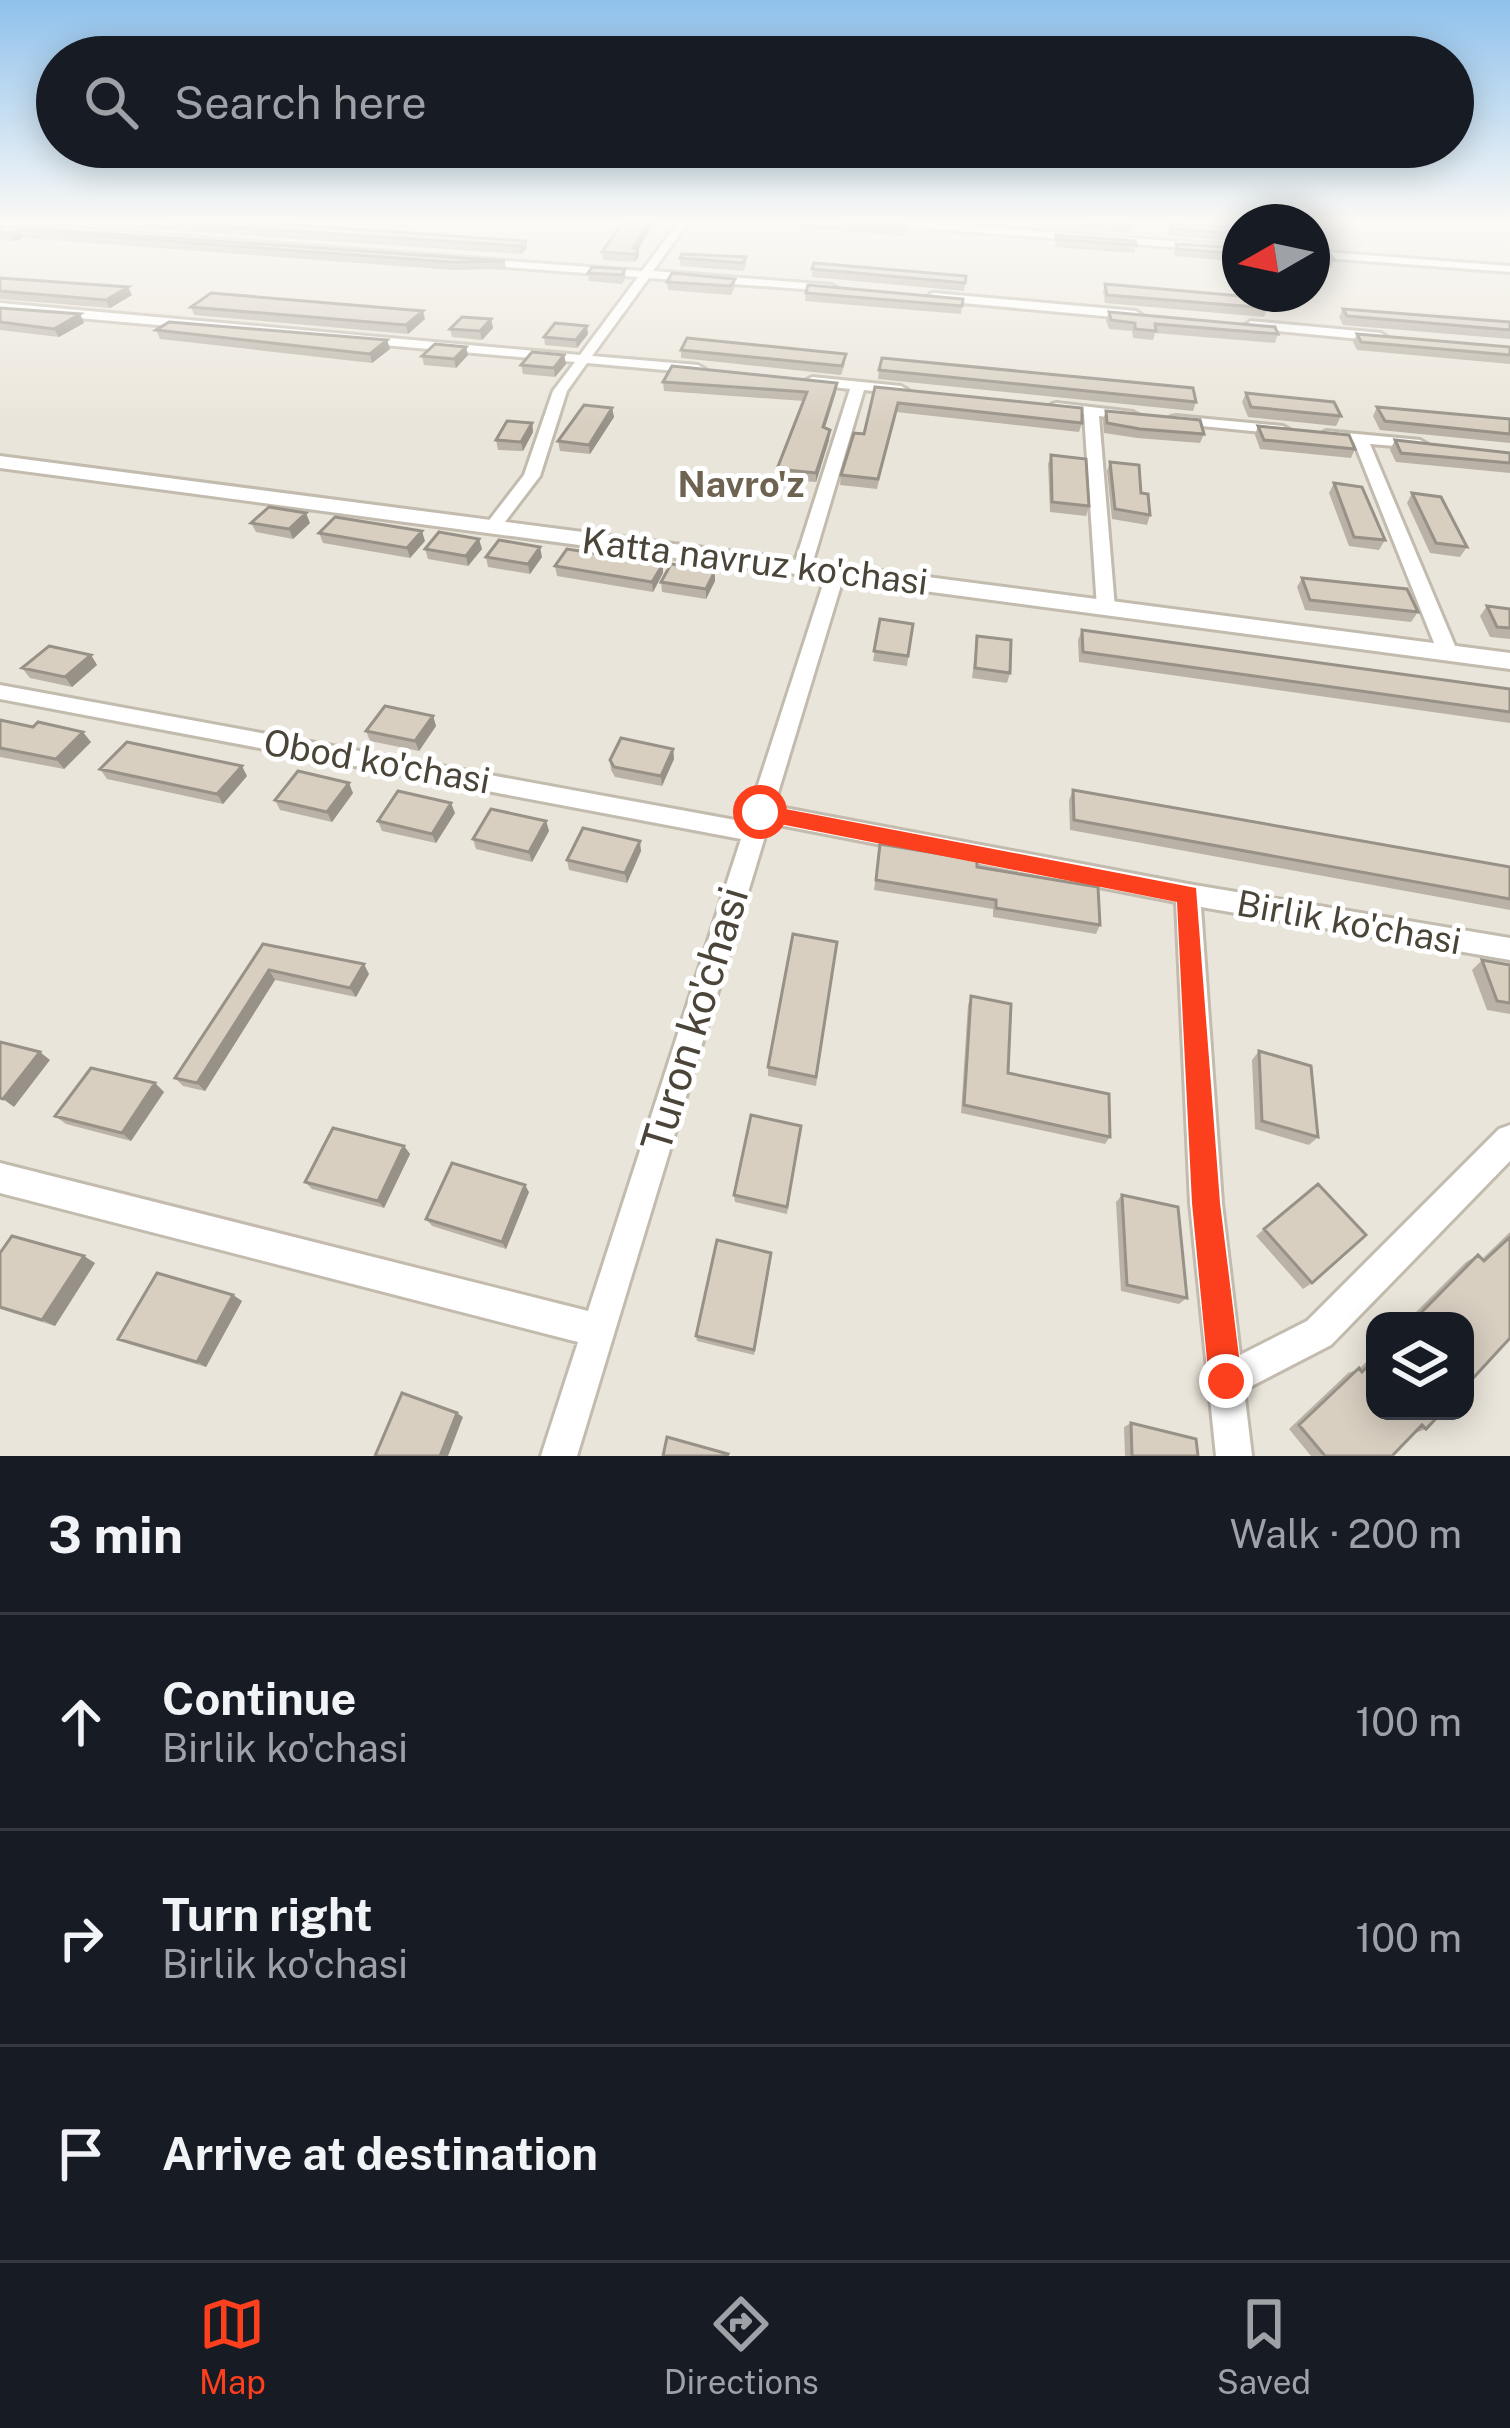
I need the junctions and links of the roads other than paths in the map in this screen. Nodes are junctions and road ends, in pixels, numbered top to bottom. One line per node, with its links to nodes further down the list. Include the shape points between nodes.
1 (634, 291): 7 (street)
2 (910, 295): 4 (street)
3 (0, 307): 7 (street)
4 (1148, 316)
5 (1239, 324): 6 (street)
6 (1397, 338)
7 (586, 357): 8 (street); 19 (street, via 560,391 532,476)
8 (722, 371)
9 (790, 379): 10 (street)
10 (858, 386): 11 (street); 20 (street)
11 (928, 393)
12 (1045, 406): 13 (street)
13 (1091, 411): 14 (street); 22 (street)
14 (1290, 431)
15 (1313, 434): 16 (street)
16 (1360, 438): 17 (street); 23 (street)
17 (1446, 447)
18 (0, 462): 19 (street, Katta navruz ko'chasi)
19 (492, 526): 20 (street, Katta navruz ko'chasi)
20 (802, 568): 21 (street, Katta navruz ko'chasi)
21 (836, 572): 22 (street, Katta navruz ko'chasi); 26 (street, Turon ko'chasi)
22 (1106, 608): 23 (street, Katta navruz ko'chasi)
23 (1448, 652): 24 (street, Katta navruz ko'chasi)
24 (1510, 661)
25 (0, 692): 26 (street, Obod ko'chasi)
26 (756, 822): 27 (street, Birlik ko'chasi); 31 (street, Turon ko'chasi)
27 (1188, 894): 28 (street, Birlik ko'chasi); 32 (street, Birlik ko'chasi, via 1206,1203)
28 (1510, 950)
29 (1510, 1140): 32 (street, via 1318,1333)
30 (0, 1178): 31 (street)
31 (597, 1330): 33 (street, Turon ko'chasi)
32 (1226, 1381): 34 (street, Birlik ko'chasi)
33 (559, 1456)
34 (1234, 1456)

